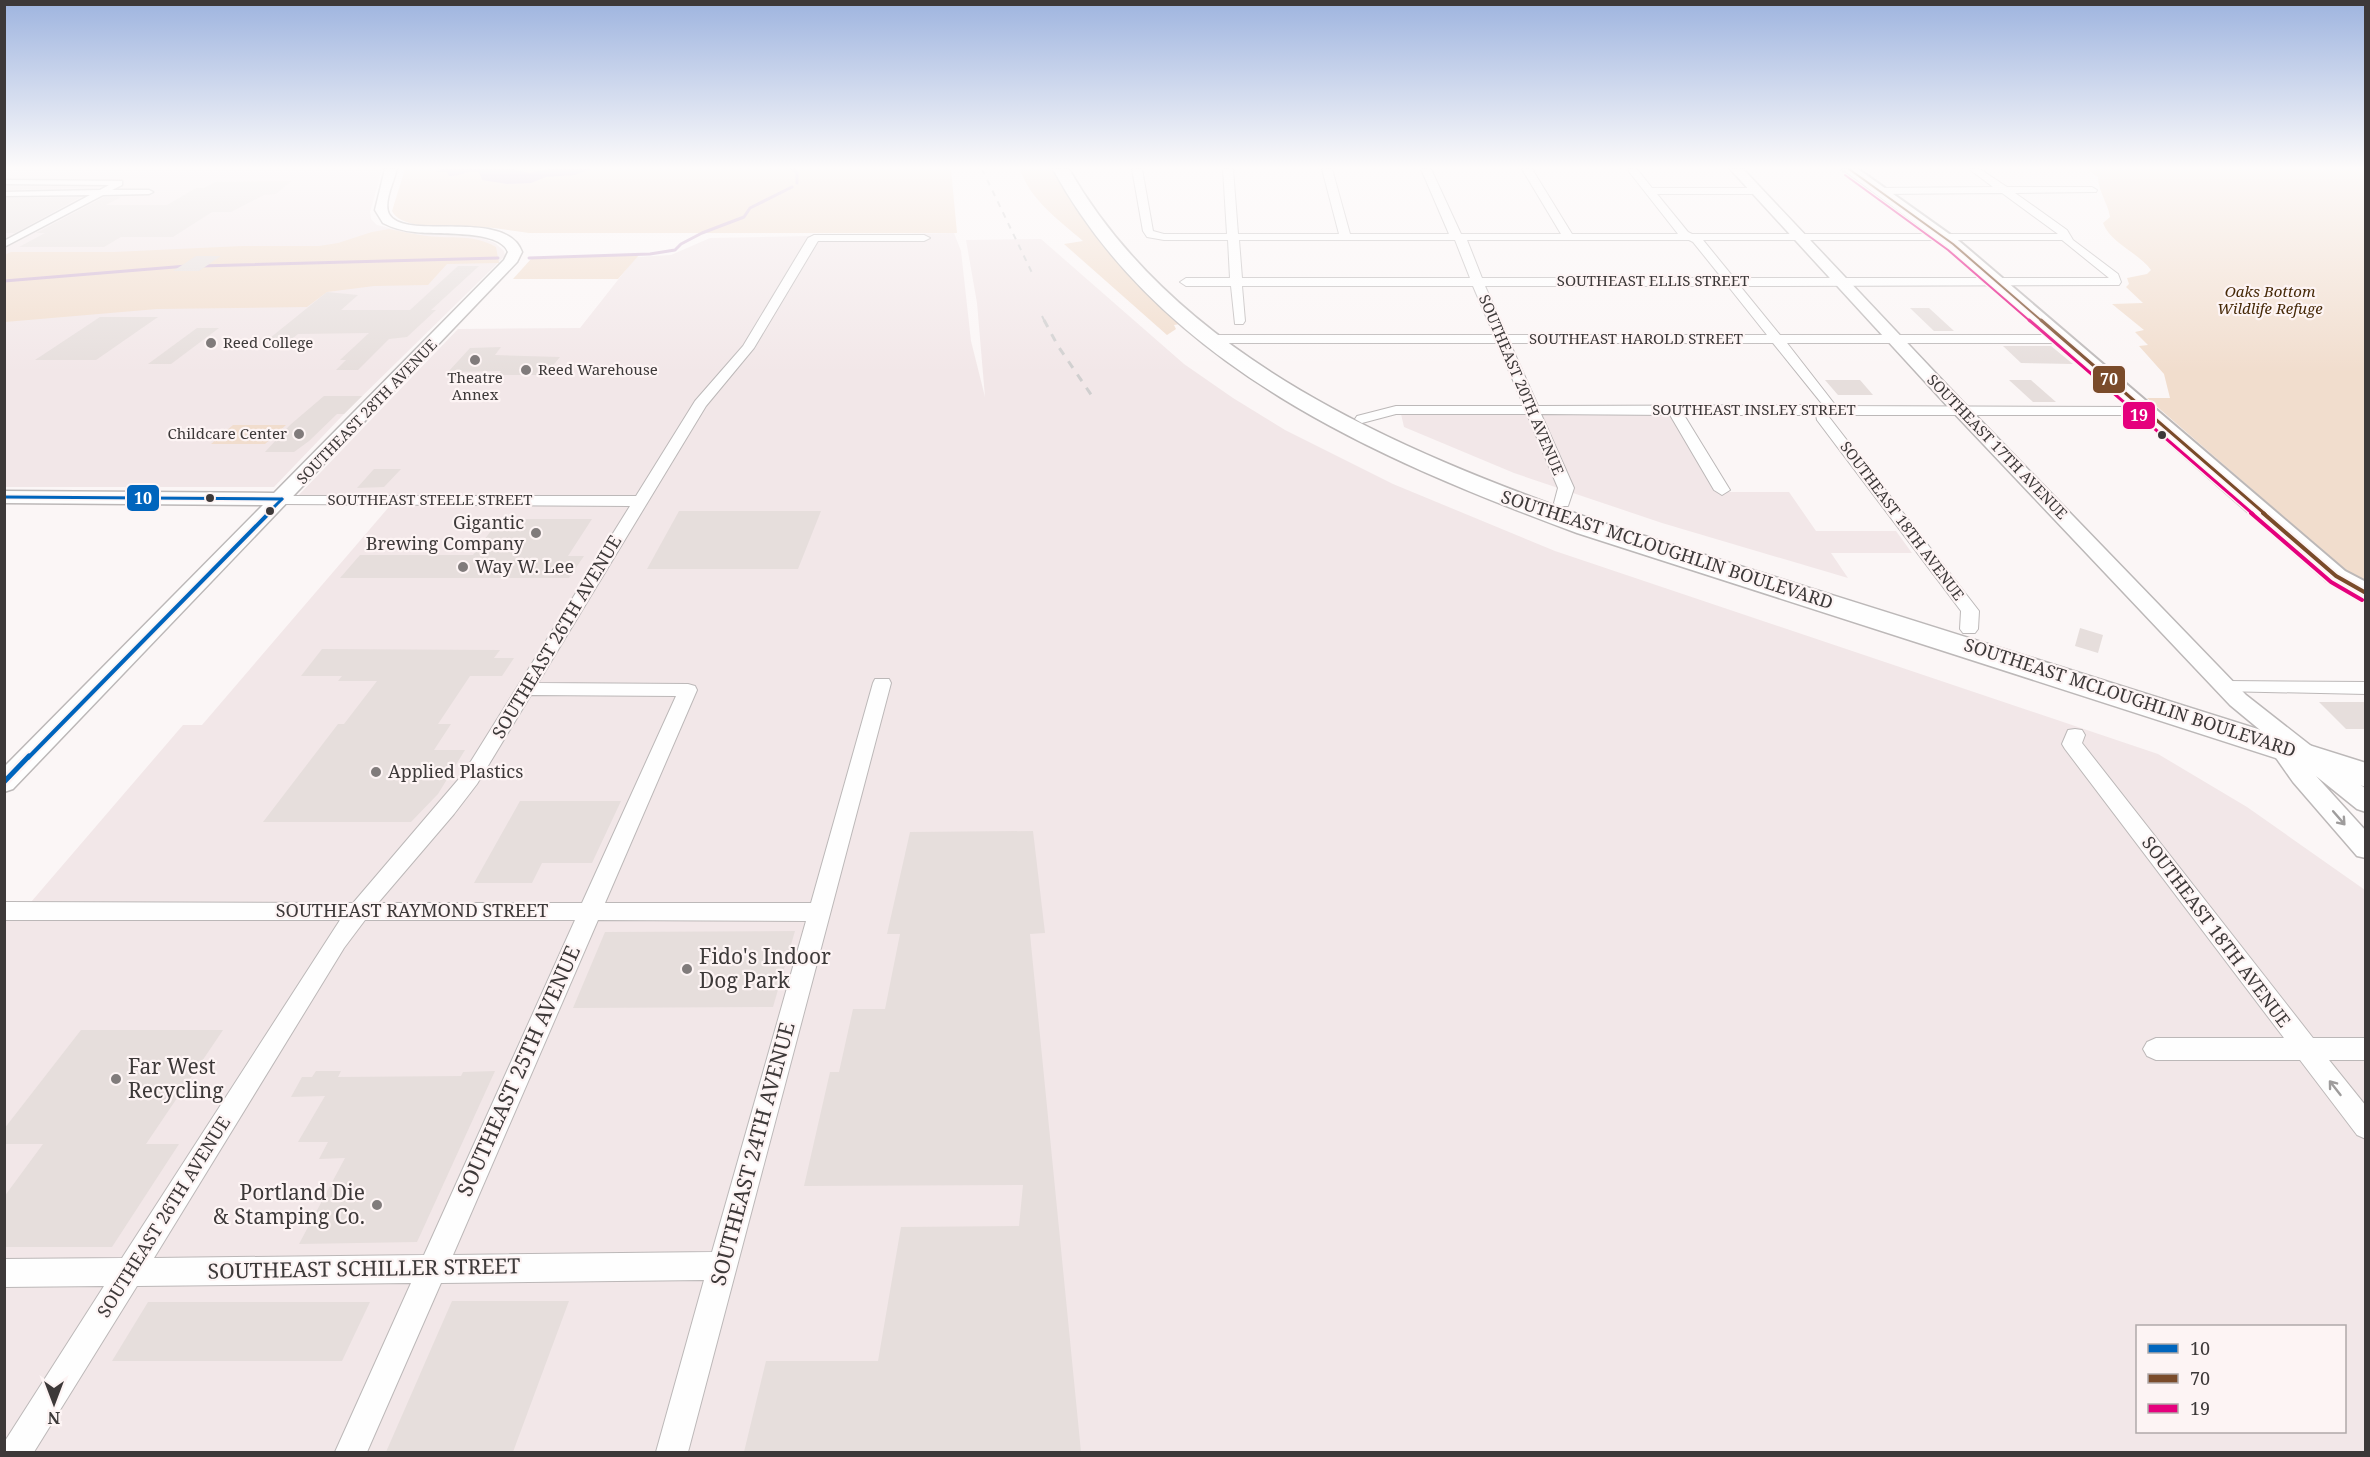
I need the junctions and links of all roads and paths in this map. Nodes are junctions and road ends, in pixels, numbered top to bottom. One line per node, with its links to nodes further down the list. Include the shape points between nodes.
1 (19, 237): 14 (street)
2 (497, 237): 34 (street, SOUTHEAST 28TH AVENUE, via 511,243 512,259)
3 (1107, 237): 21 (highway, SOUTHEAST MCLOUGHLIN BOULEVARD, via 1160,297)
4 (1121, 237): 21 (highway, SOUTHEAST MCLOUGHLIN BOULEVARD, via 1186,301)
5 (1233, 237): 6 (street); 18 (street)
6 (1345, 237): 7 (street)
7 (1458, 237): 8 (street); 15 (street, SOUTHEAST 20TH AVENUE)
8 (1569, 237): 9 (street)
9 (1690, 237): 10 (street); 19 (street, SOUTHEAST 18TH AVENUE, via 1697,240)
10 (1801, 237): 11 (street); 16 (street, SOUTHEAST 17TH AVENUE)
11 (1944, 237): 12 (street); 20 (main road)
12 (2065, 237): 20 (street, SOUTHEAST ELLIS STREET, via 2114,276 2115,282)
13 (924, 238): 35 (street, SOUTHEAST 26TH AVENUE, via 814,238 748,348 703,400)
14 (4, 245)
15 (1477, 281): 18 (street, SOUTHEAST ELLIS STREET); 19 (street, SOUTHEAST ELLIS STREET); 25 (street, SOUTHEAST 20TH AVENUE)
16 (1842, 281): 19 (street, SOUTHEAST ELLIS STREET); 20 (street, SOUTHEAST ELLIS STREET); 23 (street, SOUTHEAST 17TH AVENUE)
17 (1186, 282): 18 (street, SOUTHEAST ELLIS STREET)
18 (1237, 282): 21 (street)
19 (1728, 282): 22 (street, SOUTHEAST 18TH AVENUE)
20 (1996, 282): 24 (main road)
21 (1228, 333): 25 (street, SOUTHEAST HAROLD STREET); 31 (highway, SOUTHEAST MCLOUGHLIN BOULEVARD, via 1314,393); 44 (highway, SOUTHEAST MCLOUGHLIN BOULEVARD, via 1258,375 1322,415 1479,488 1587,527)
22 (1775, 339): 23 (street, SOUTHEAST HAROLD STREET); 25 (street, SOUTHEAST HAROLD STREET); 28 (street, SOUTHEAST 18TH AVENUE, via 1830,405)
23 (1895, 339): 24 (street, SOUTHEAST HAROLD STREET); 29 (street, SOUTHEAST 17TH AVENUE)
24 (2061, 339): 30 (main road)
25 (1502, 340): 26 (street, SOUTHEAST 20TH AVENUE)
26 (1533, 410): 27 (street, SOUTHEAST INSLEY STREET); 31 (street, SOUTHEAST INSLEY STREET, via 1396,410); 36 (street, SOUTHEAST 20TH AVENUE, via 1566,488)
27 (1674, 410): 28 (street, SOUTHEAST INSLEY STREET); 32 (street)
28 (1827, 410): 29 (street, SOUTHEAST INSLEY STREET); 38 (street, SOUTHEAST 18TH AVENUE, via 1822,417 1970,611)
29 (1962, 410): 30 (street, SOUTHEAST INSLEY STREET); 40 (street, SOUTHEAST 17TH AVENUE)
30 (2147, 411): 37 (main road, via 2320,562)
31 (1362, 419): 36 (highway, SOUTHEAST MCLOUGHLIN BOULEVARD, via 1442,457)
32 (1722, 490)
33 (4, 497): 34 (street, SOUTHEAST STEELE STREET)
34 (282, 499): 35 (street, SOUTHEAST STEELE STREET); 46 (street, SOUTHEAST 28TH AVENUE)
35 (640, 501): 42 (street, SOUTHEAST 26TH AVENUE)
36 (1562, 503): 38 (highway, SOUTHEAST MCLOUGHLIN BOULEVARD)
37 (2366, 593)
38 (1969, 629): 44 (highway, SOUTHEAST MCLOUGHLIN BOULEVARD)
39 (882, 682): 53 (street, SOUTHEAST 24TH AVENUE)
40 (2226, 687): 41 (street); 44 (street, SOUTHEAST 17TH AVENUE)
41 (2366, 688)
42 (525, 689): 50 (street, SOUTHEAST 26TH AVENUE, via 459,795); 52 (street, SOUTHEAST 25TH AVENUE, via 688,690)
43 (2075, 735): 55 (street, SOUTHEAST 18TH AVENUE, via 2072,744)
44 (2282, 740): 45 (highway, SOUTHEAST MCLOUGHLIN BOULEVARD); 47 (highway, SOUTHEAST MCLOUGHLIN BOULEVARD); 48 (street, SOUTHEAST 17TH AVENUE); 49 (street, SOUTHEAST 17TH AVENUE, one-way to 49, via 2302,776)
45 (2366, 755)
46 (8, 775)
47 (2366, 775)
48 (2366, 803)
49 (2366, 849)
50 (359, 910): 51 (street, SOUTHEAST RAYMOND STREET); 52 (street, SOUTHEAST RAYMOND STREET); 60 (street, SOUTHEAST 26TH AVENUE)
51 (4, 911)
52 (589, 911): 53 (street, SOUTHEAST RAYMOND STREET); 59 (street, SOUTHEAST 25TH AVENUE)
53 (819, 912): 58 (street, SOUTHEAST 24TH AVENUE)
54 (2156, 1049): 55 (street)
55 (2306, 1049): 56 (street); 57 (street, SOUTHEAST 18TH AVENUE, one-way to 55)
56 (2366, 1049)
57 (2366, 1127)
58 (723, 1266): 59 (street, SOUTHEAST SCHILLER STREET); 64 (street, SOUTHEAST 24TH AVENUE)
59 (433, 1269): 60 (street, SOUTHEAST SCHILLER STREET); 63 (street, SOUTHEAST 25TH AVENUE)
60 (130, 1271): 61 (street, SOUTHEAST SCHILLER STREET); 62 (street, SOUTHEAST 26TH AVENUE)
61 (4, 1273)
62 (16, 1452)
63 (351, 1452)
64 (672, 1452)

